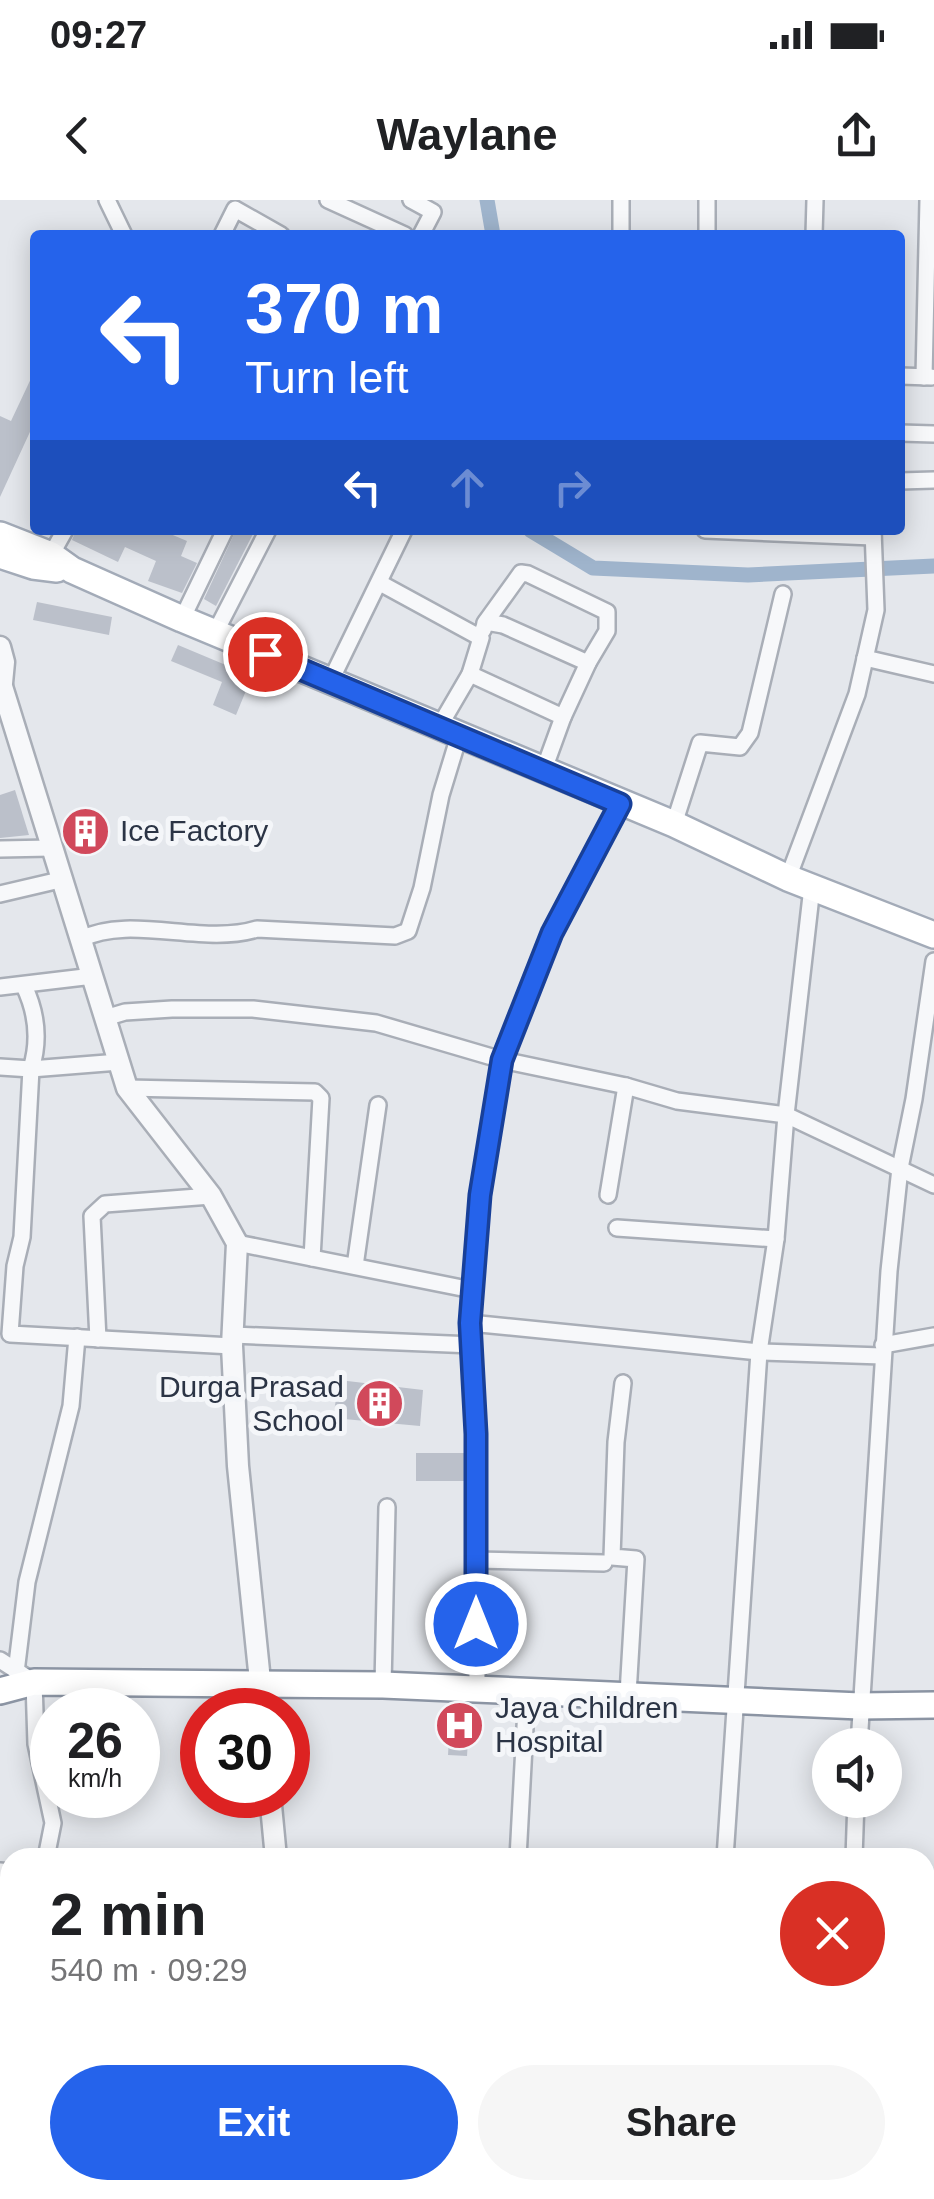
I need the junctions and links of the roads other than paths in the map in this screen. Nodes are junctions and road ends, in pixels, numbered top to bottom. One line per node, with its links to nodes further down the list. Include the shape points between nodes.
1 (107, 200): 11 (street)
2 (220, 200): 9 (street)
3 (328, 200): 14 (street)
4 (411, 200): 10 (street)
5 (621, 200): 16 (street)
6 (707, 200): 17 (street)
7 (815, 200): 18 (street)
8 (928, 200): 19 (street)
9 (237, 204): 12 (street); 13 (street)
10 (436, 206): 15 (street)
11 (122, 230)
12 (224, 230)
13 (274, 230)
14 (394, 230)
15 (424, 230)
16 (621, 230)
17 (706, 230)
18 (814, 230)
19 (929, 377)
20 (905, 434): 21 (street)
21 (934, 434)
22 (934, 480): 23 (street)
23 (905, 481)
24 (0, 535): 31 (main road)
25 (65, 535): 31 (street)
26 (223, 535): 34 (street)
27 (265, 535): 36 (street)
28 (402, 535): 32 (street)
29 (873, 535): 38 (street, via 876,610)
30 (0, 555): 31 (main road, via 33,566)
31 (62, 563): 34 (main road)
32 (380, 583): 35 (street); 43 (street)
33 (783, 594): 48 (street, via 750,733 740,747 700,744)
34 (182, 619): 36 (main road)
35 (483, 630): 39 (street, via 503,626); 39 (street, via 510,584 528,574 606,612 607,631); 40 (street)
36 (215, 633): 43 (main road)
37 (0, 647): 42 (street)
38 (866, 658): 41 (street); 52 (street)
39 (588, 663): 44 (street)
40 (470, 674): 44 (street); 45 (street)
41 (934, 674)
42 (1, 681): 50 (street)
43 (330, 682): 45 (main road)
44 (563, 717): 46 (street)
45 (449, 731): 46 (main road); 55 (street, via 422,888 408,931 117,931)
46 (543, 772): 47 (main road)
47 (620, 804): 48 (main road); 61 (street, via 552,933)
48 (674, 824): 52 (main road)
49 (0, 848): 50 (street)
50 (51, 848): 51 (street)
51 (64, 879): 53 (street); 55 (street)
52 (800, 882): 54 (main road); 68 (street)
53 (0, 894)
54 (934, 935)
55 (82, 940): 57 (street)
56 (934, 961): 69 (street)
57 (93, 976): 58 (street); 60 (street)
58 (24, 986): 59 (street); 64 (street, via 34,1009)
59 (0, 987)
60 (105, 1018): 61 (street, via 172,1008 326,1016 376,1023); 62 (street)
61 (502, 1060): 65 (street); 78 (street)
62 (119, 1062): 64 (street); 66 (street)
63 (0, 1066): 64 (street)
64 (32, 1069): 80 (street, via 22,1236)
65 (626, 1086): 68 (street, via 677,1101); 71 (street)
66 (127, 1088): 72 (street); 76 (street, via 315,1092 321,1098)
67 (378, 1105): 77 (street)
68 (786, 1115): 69 (street); 74 (street)
69 (900, 1168): 70 (street); 86 (street)
70 (934, 1184)
71 (608, 1195)
72 (211, 1196): 75 (street); 83 (street, via 98,1208 92,1216)
73 (617, 1228): 74 (street)
74 (776, 1239): 87 (street)
75 (236, 1243): 76 (street); 84 (street)
76 (312, 1258): 77 (street)
77 (356, 1266): 78 (street)
78 (472, 1290): 79 (street)
79 (470, 1323): 85 (street); 87 (street)
80 (5, 1333): 82 (street)
81 (934, 1336): 86 (street)
82 (77, 1338): 83 (street); 93 (street, via 71,1406 27,1582)
83 (98, 1338): 84 (street)
84 (232, 1340): 85 (street); 94 (street, via 239,1484)
85 (473, 1345): 90 (street)
86 (882, 1351): 87 (street); 102 (street)
87 (759, 1352): 100 (street)
88 (623, 1383): 99 (street, via 612,1557 636,1559)
89 (386, 1507): 95 (street)
90 (476, 1560): 91 (street); 96 (street)
91 (604, 1563)
92 (0, 1660): 93 (street)
93 (17, 1681): 94 (main road); 106 (street, via 53,1823)
94 (261, 1682): 95 (main road); 97 (street)
95 (383, 1685): 96 (main road)
96 (477, 1687): 98 (main road)
97 (262, 1688)
98 (527, 1690): 99 (main road); 108 (street)
99 (628, 1694): 100 (main road)
100 (738, 1698): 102 (main road); 109 (street)
101 (934, 1705): 102 (main road)
102 (860, 1706): 103 (street)
103 (859, 1728)
104 (272, 1818): 107 (street)
105 (855, 1818): 110 (street)
106 (48, 1848)
107 (275, 1848)
108 (519, 1848)
109 (726, 1848)
110 (854, 1848)

